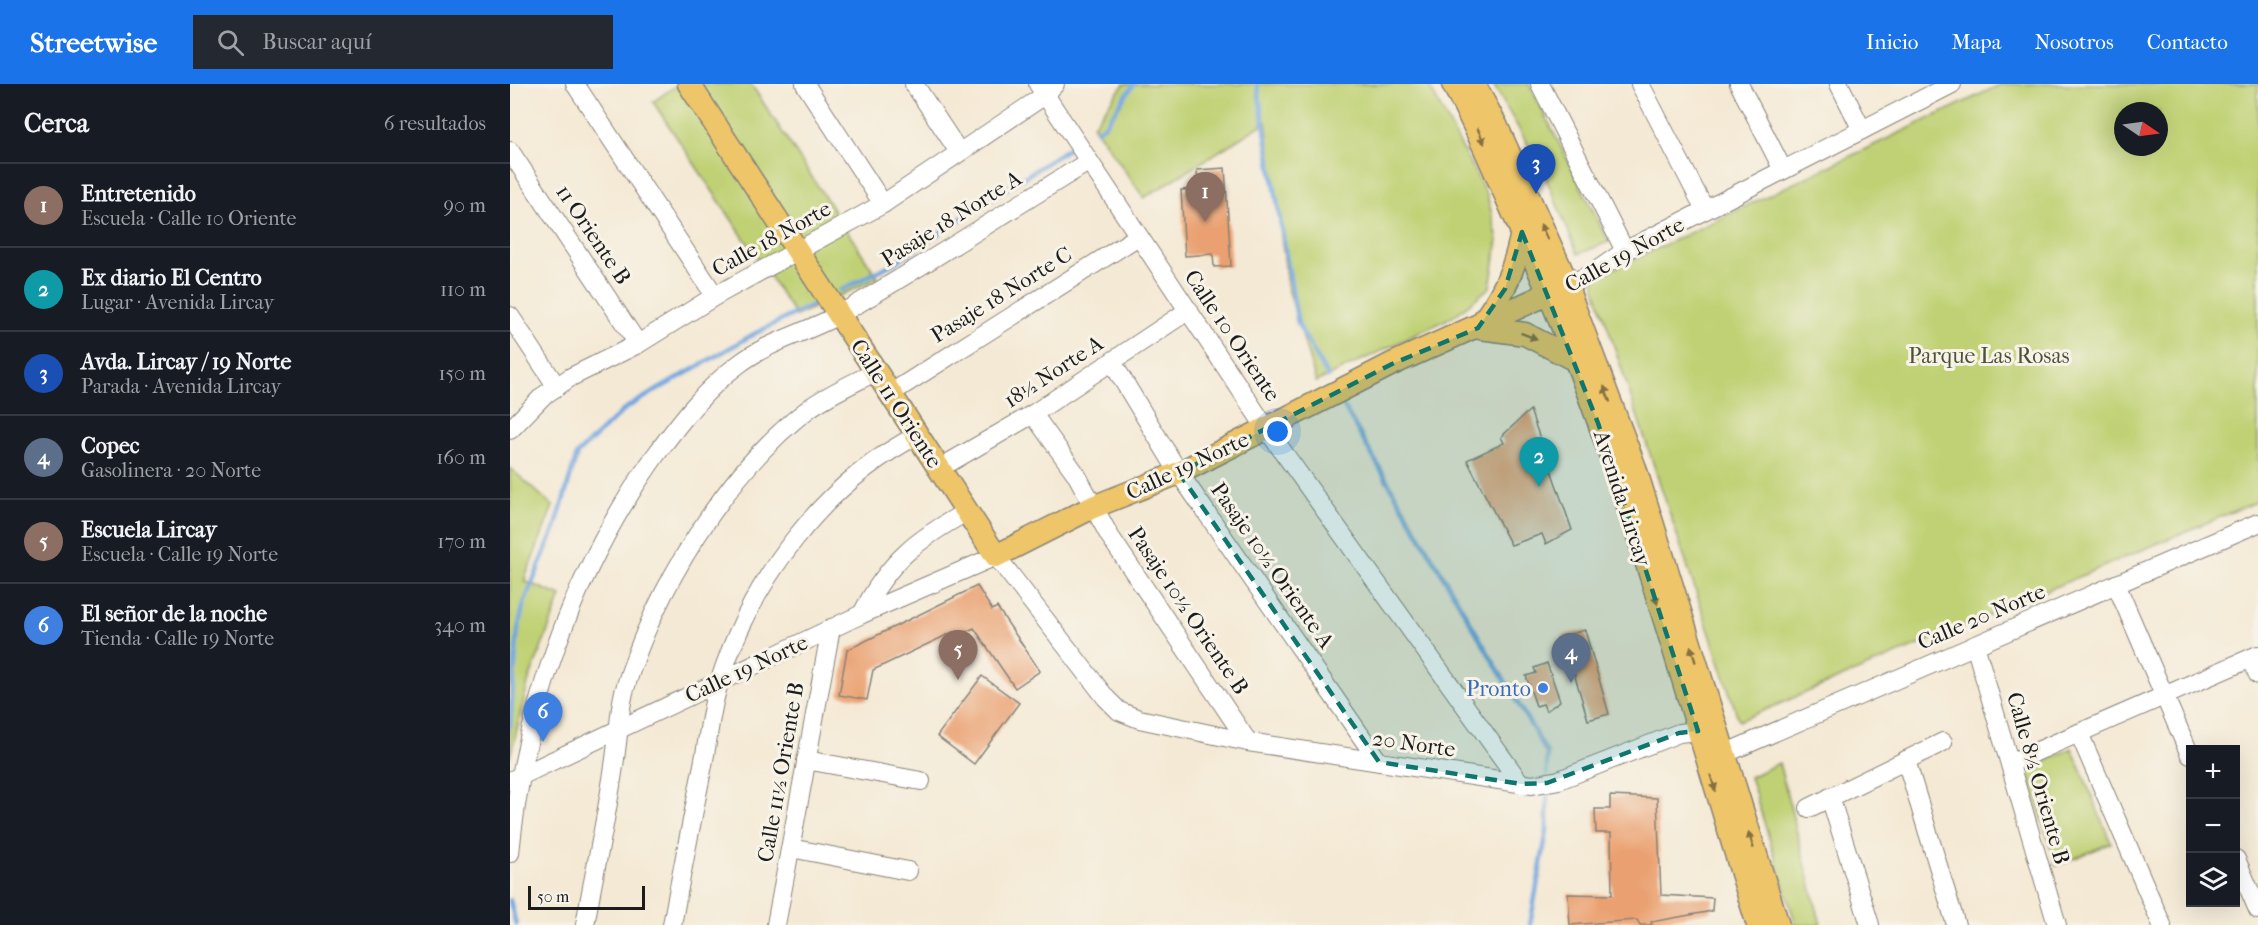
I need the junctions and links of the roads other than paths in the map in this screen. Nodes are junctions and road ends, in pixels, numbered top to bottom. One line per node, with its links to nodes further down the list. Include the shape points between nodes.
1 (575, 84): 26 (street)
2 (689, 84): 23 (main road, Calle 11 Oriente)
3 (805, 84): 19 (street)
4 (914, 84): 16 (street)
5 (1453, 84): 21 (main road, Avenida Lircay, one-way to 21, via 1478,129)
6 (1474, 84): 25 (main road, Avenida Lircay, one-way to 6, via 1497,127)
7 (1540, 84): 24 (street)
8 (1640, 84): 20 (street)
9 (1739, 84): 18 (street)
10 (1839, 84): 14 (street)
11 (1952, 84): 13 (street, Calle 19 Norte)
12 (1046, 88): 16 (street, Calle 18 Norte); 17 (street, Calle 10 Oriente)
13 (1923, 91): 14 (street, Calle 19 Norte)
14 (1862, 130): 18 (street, Calle 19 Norte)
15 (510, 151): 31 (street, 11 Oriente B)
16 (959, 152): 19 (street, Calle 18 Norte)
17 (1088, 162): 22 (street, Calle 10 Oriente); 28 (street, Pasaje 18 Norte A)
18 (1783, 170): 20 (street, Calle 19 Norte)
19 (883, 204): 23 (street, Calle 18 Norte)
20 (1705, 210): 24 (street, Calle 19 Norte)
21 (1522, 232): 25 (main road, Avenida Lircay); 30 (main road, via 1505,289)
22 (1137, 237): 27 (street, Calle 10 Oriente); 36 (street, Pasaje 18 Norte C)
23 (798, 250): 26 (street, Calle 18 Norte); 28 (main road, Calle 11 Oriente)
24 (1625, 250): 25 (street, Calle 19 Norte, via 1593,273)
25 (1559, 290): 30 (main road, Calle 19 Norte); 32 (main road, Avenida Lircay); 62 (main road, Avenida Lircay, one-way to 25, via 1635,468 1570,296)
26 (715, 296): 31 (street, Calle 18 Norte)
27 (1189, 310): 33 (street, 18½ Norte A); 38 (street, Calle 10 Oriente)
28 (840, 315): 34 (main road, Calle 11 Oriente); 67 (street, Pasaje 18 Norte A, via 759,352 727,374 698,401 643,473 606,534 572,607 546,674)
29 (510, 316): 35 (street)
30 (1478, 328): 32 (main road, one-way to 32, via 1525,334); 38 (main road, Calle 19 Norte, via 1392,364)
31 (638, 344): 35 (street, Calle 18 Norte)
32 (1575, 360): 57 (main road, Avenida Lircay, one-way to 57)
33 (1112, 362): 37 (street, 18½ Norte A); 42 (street, Pasaje 10½ Oriente A)
34 (875, 372): 36 (main road, Calle 11 Oriente); 56 (street, via 812,407 787,428 749,467 715,512 688,552 644,640 624,694)
35 (557, 387): 39 (street, Calle 18 Norte)
36 (891, 393): 40 (main road, Calle 11 Oriente)
37 (1033, 414): 41 (street, 18½ Norte A); 43 (street, Pasaje 10½ Oriente B, via 1076,474)
38 (1266, 428): 42 (main road, Calle 19 Norte); 69 (street, Calle 10 Oriente)
39 (510, 430)
40 (918, 435): 41 (main road, Calle 11 Oriente); 53 (street, via 859,473 808,524 752,606)
41 (940, 468): 44 (main road, Calle 11 Oriente)
42 (1179, 473): 43 (main road, Calle 19 Norte); 65 (street, Pasaje 10½ Oriente A)
43 (1093, 507): 46 (main road, Calle 19 Norte); 59 (street, Pasaje 10½ Oriente B)
44 (968, 511): 46 (main road, Calle 11 Oriente); 48 (street, via 930,532 903,554 880,582)
45 (2258, 522): 47 (street, Calle 20 Norte)
46 (996, 555): 48 (street, Calle 19 Norte); 55 (street, Calle 11 Oriente)
47 (2116, 584): 50 (street, Calle 20 Norte); 54 (street)
48 (862, 614): 49 (street, Calle 19 Norte)
49 (831, 628): 53 (street, Calle 19 Norte); 63 (street, Calle 11½ Oriente B)
50 (1975, 645): 62 (street, Calle 20 Norte); 66 (street, Calle 8½ Oriente B)
51 (2254, 657): 52 (street); 54 (street)
52 (2258, 675)
53 (719, 681): 56 (street, Calle 19 Norte); 78 (street)
54 (2165, 696): 58 (street); 61 (street)
55 (1119, 711): 59 (street, 20 Norte, via 1139,719)
56 (618, 729): 67 (street, Calle 19 Norte); 77 (street)
57 (1698, 731): 69 (street, 20 Norte, via 1679,733 1559,780); 80 (main road, Avenida Lircay, one-way to 80)
58 (2079, 733): 66 (street); 85 (street)
59 (1248, 742): 65 (street, 20 Norte)
60 (1943, 742): 64 (street)
61 (2186, 746)
62 (1724, 754): 81 (main road, Avenida Lircay, one-way to 62)
63 (806, 760): 68 (street); 72 (street, Calle 11½ Oriente B)
64 (1906, 760): 70 (street); 83 (street)
65 (1379, 762): 69 (street, 20 Norte)
66 (2010, 763): 84 (street, Calle 8½ Oriente B)
67 (515, 779): 73 (street, Pasaje 18 Norte A)
68 (921, 781)
69 (1521, 784)
70 (1830, 797): 71 (street); 82 (street)
71 (1809, 808)
72 (791, 848): 75 (street); 79 (street, Calle 11½ Oriente B)
73 (510, 853)
74 (2240, 870): 76 (street)
75 (908, 871)
76 (2258, 910)
77 (585, 925)
78 (672, 925)
79 (776, 925)
80 (1758, 925)
81 (1778, 925)
82 (1870, 925)
83 (1956, 925)
84 (2058, 925)
85 (2162, 925)

